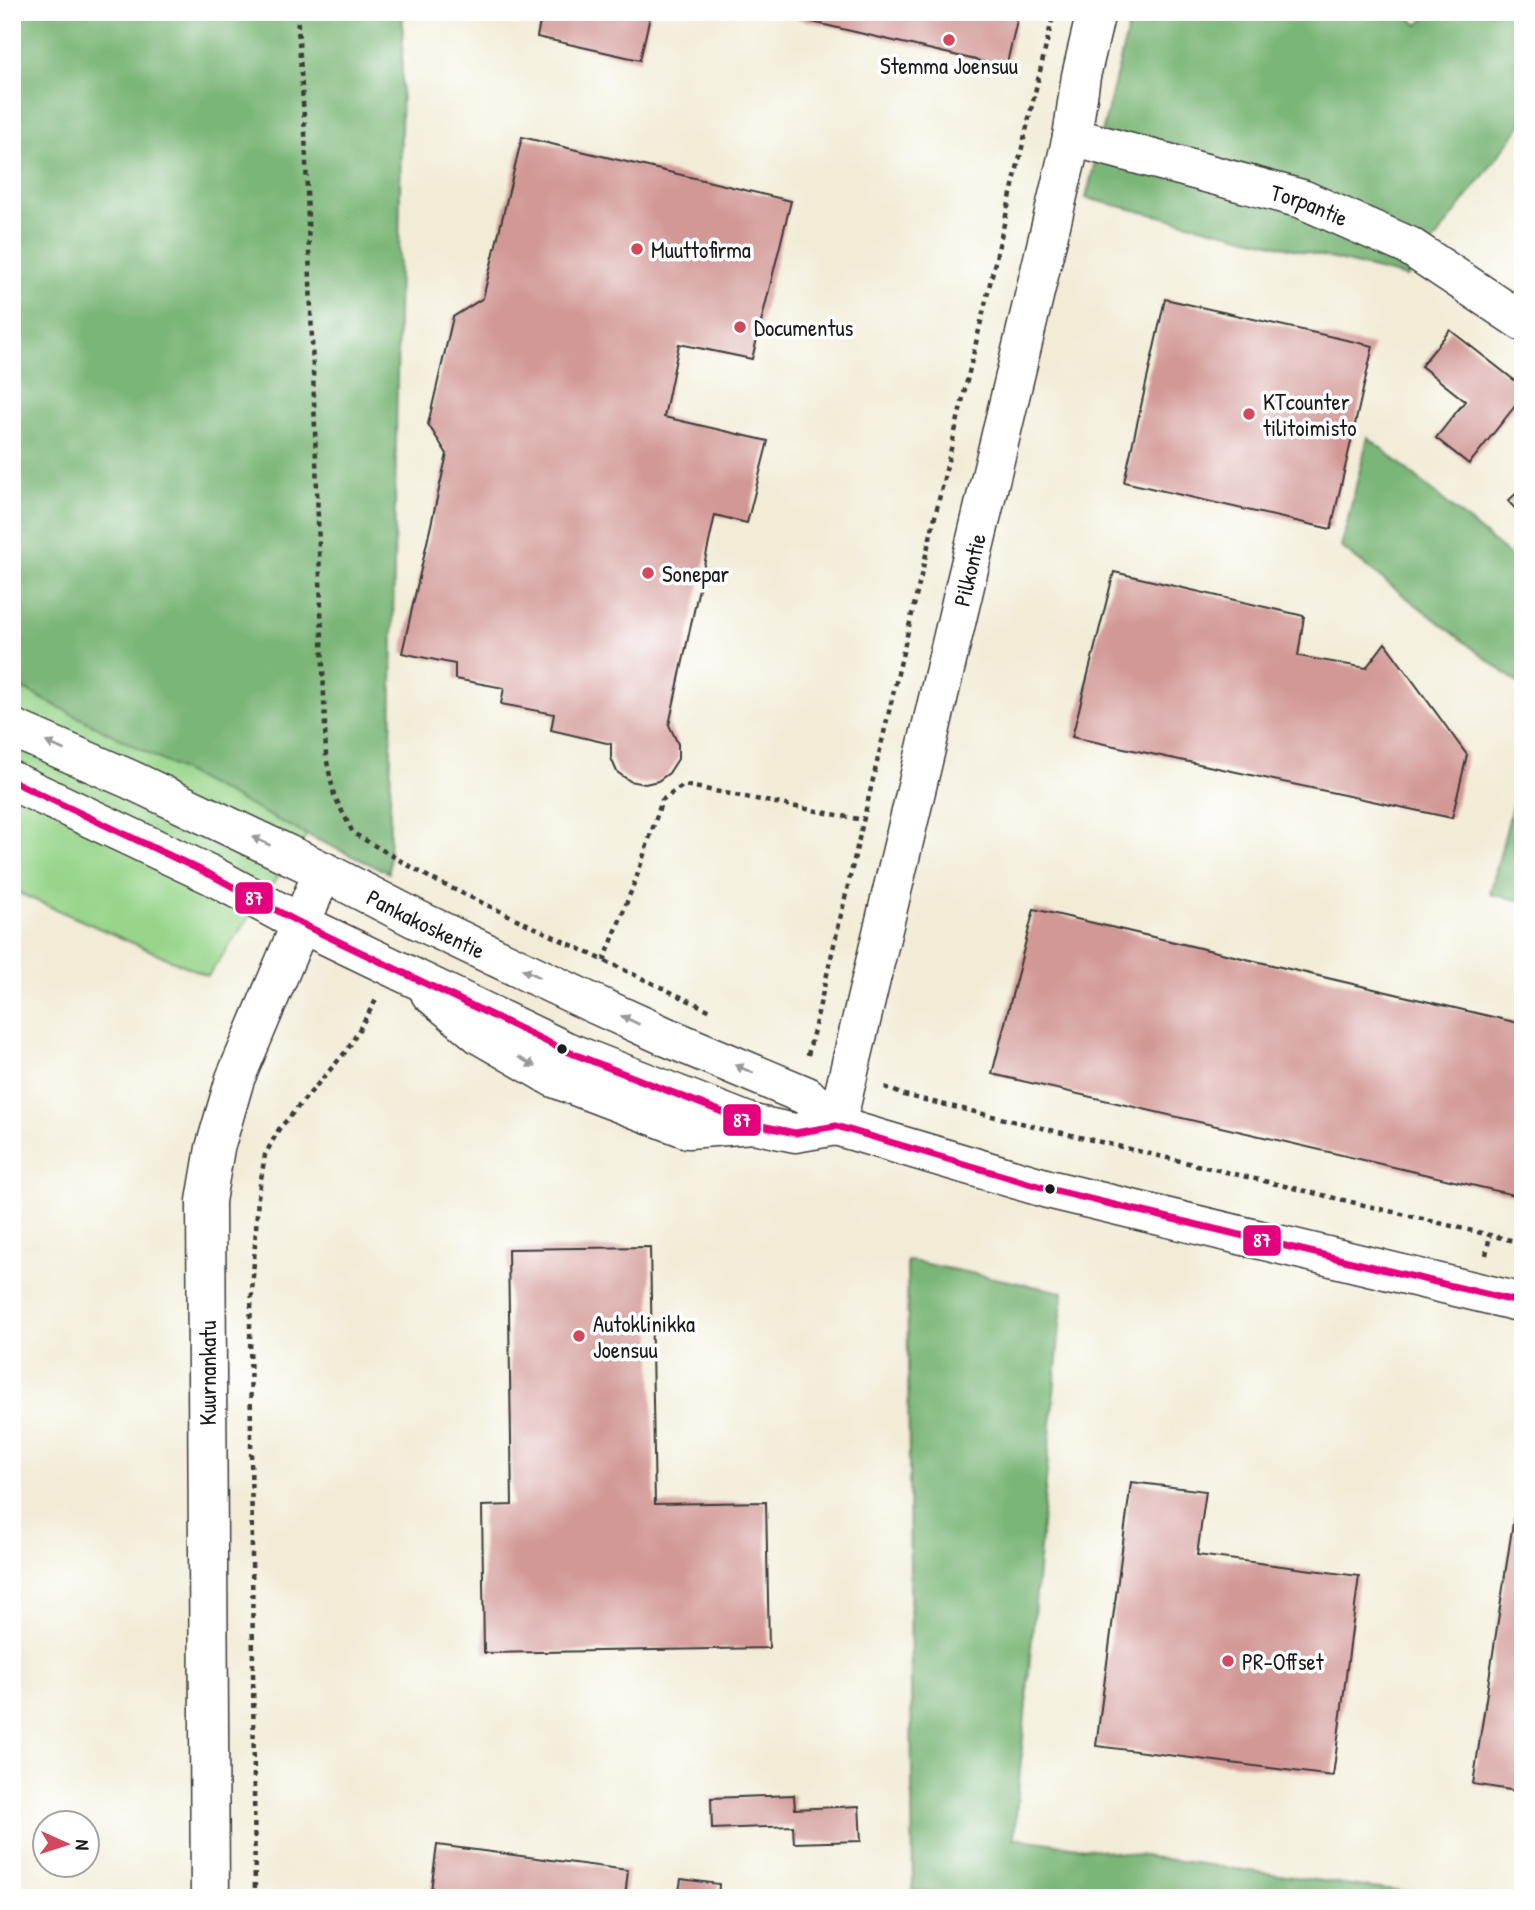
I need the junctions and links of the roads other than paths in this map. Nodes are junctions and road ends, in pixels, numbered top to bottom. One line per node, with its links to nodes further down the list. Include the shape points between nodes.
1 (1096, 12): 2 (street, Pilkontie)
2 (1072, 137): 3 (street, Torpantie, via 1302,199 1409,246); 8 (street, Pilkontie)
3 (1523, 322)
4 (12, 728): 6 (street, Pankakoskentie, one-way to 4)
5 (12, 781): 7 (street, Pankakoskentie, via 211,875)
6 (323, 870): 7 (street, Kuurnankatu); 8 (street, Pankakoskentie, one-way to 6, via 807,1096 655,1032)
7 (300, 923): 8 (street, Pankakoskentie, one-way to 8, via 566,1051 753,1124 795,1133); 10 (street, Kuurnankatu, via 235,1079 206,1200)
8 (836, 1126): 9 (street, Pankakoskentie, via 1048,1188)
9 (1523, 1303)
10 (210, 1898)

